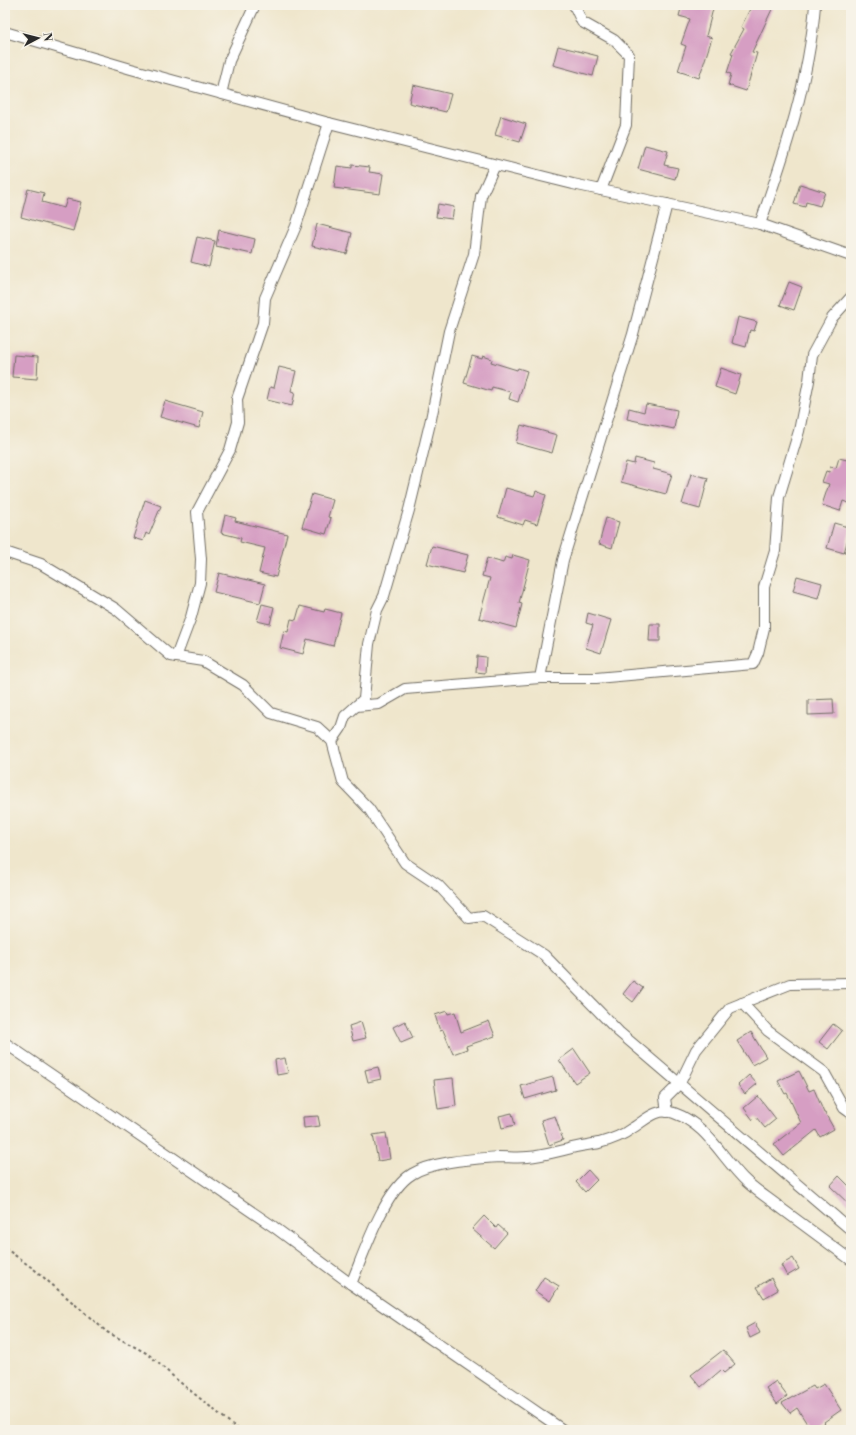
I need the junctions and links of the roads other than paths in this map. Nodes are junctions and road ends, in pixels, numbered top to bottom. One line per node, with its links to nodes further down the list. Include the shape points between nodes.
1 (255, 5): 5 (street, via 229,61)
2 (574, 5): 8 (street, via 582,22 614,40 629,55 626,125)
3 (815, 5): 10 (street, via 802,90 779,171)
4 (5, 32): 5 (street)
5 (221, 94): 6 (street)
6 (329, 123): 7 (street); 14 (street, via 296,226 266,298 263,323 236,399 238,422 230,450 197,512 201,559 200,583)
7 (495, 165): 8 (street); 16 (street, via 481,196 474,254 449,331 409,510 368,644 364,699)
8 (601, 190): 9 (street)
9 (667, 204): 10 (street); 15 (street, via 633,334 563,560)
10 (760, 224): 11 (street)
11 (851, 256)
12 (851, 297): 15 (street, via 832,318 812,356 799,431 779,497 774,551 764,587 764,628 753,664 596,678)
13 (5, 552): 14 (street, via 41,564 116,609)
14 (176, 657): 17 (street, via 203,661 243,685 271,713 317,728)
15 (540, 678): 16 (street, via 405,689 379,704)
16 (356, 706): 17 (street, via 345,716)
17 (332, 741): 21 (street, via 343,782 368,809 404,863 438,884 469,918 483,916 544,956 619,1032)
18 (851, 983): 19 (street, via 790,984)
19 (742, 1003): 21 (street, via 730,1008 696,1050); 23 (street, via 768,1031 824,1072 844,1108)
20 (5, 1043): 26 (street, via 274,1227)
21 (680, 1083): 22 (street, via 665,1098); 24 (street)
22 (667, 1112): 25 (street, via 689,1121 703,1131 747,1182); 26 (street, via 649,1116 631,1130 599,1143 541,1156 500,1157 447,1163 412,1174 390,1198)
23 (851, 1113)
24 (851, 1230)
25 (851, 1260)
26 (351, 1284): 27 (street)
27 (563, 1430)

